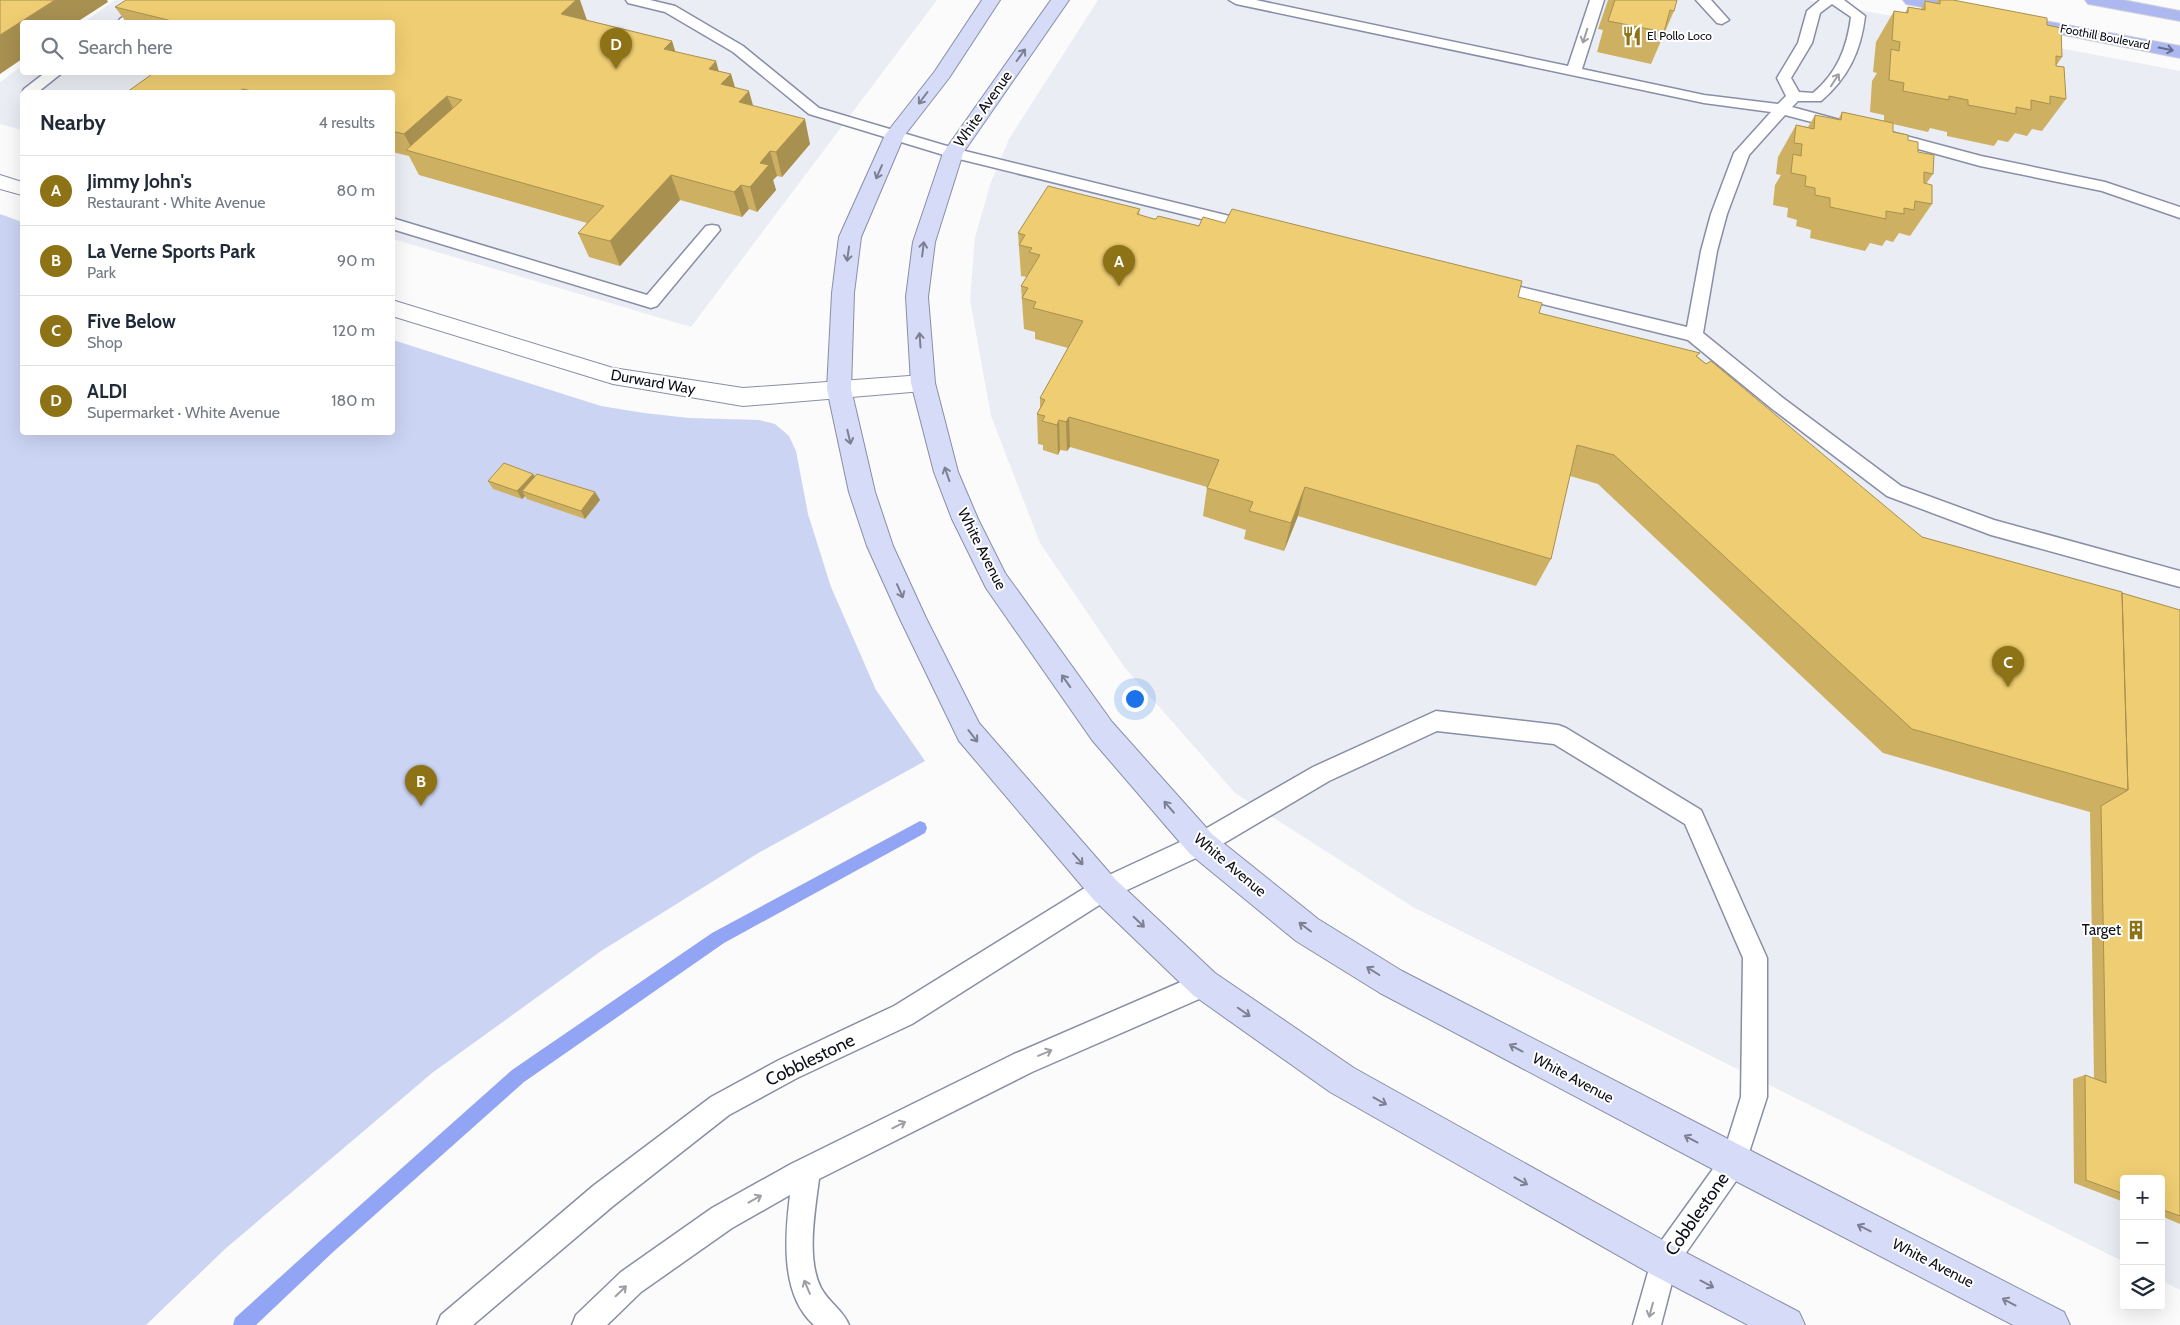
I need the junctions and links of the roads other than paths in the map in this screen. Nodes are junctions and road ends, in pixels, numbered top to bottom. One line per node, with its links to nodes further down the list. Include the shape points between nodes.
1 (155, 0): 15 (lane)
2 (633, 0): 25 (lane, via 670,9 738,49 814,111)
3 (991, 0): 25 (main road, one-way to 25, via 942,74)
4 (1060, 0): 26 (main road, White Avenue, one-way to 4)
5 (1236, 0): 18 (lane)
6 (1597, 0): 18 (lane, one-way to 18)
7 (1703, 0): 16 (lane)
8 (1829, 0): 21 (lane, via 1814,10 1805,43 1784,78)
9 (1834, 0): 21 (lane, one-way to 9, via 1816,98 1831,87 1846,62 1857,33 1858,16)
10 (1912, 0): 12 (main road)
11 (2094, 0): 13 (main road)
12 (1979, 13)
13 (2180, 16)
14 (2008, 18): 17 (main road, Foothill Boulevard, one-way to 17)
15 (127, 20)
16 (1722, 20)
17 (2180, 52)
18 (1574, 71): 22 (lane, via 1704,99)
19 (52, 75): 20 (lane)
20 (32, 90)
21 (1794, 96): 22 (lane)
22 (1782, 109): 23 (lane); 35 (lane, via 1742,153 1719,214 1709,252)
23 (1856, 128)
24 (1874, 133): 29 (lane, via 1980,161 2105,187)
25 (895, 135): 26 (lane); 37 (main road, one-way to 37, via 850,237 843,293)
26 (953, 152): 32 (lane); 36 (main road, White Avenue, one-way to 26, via 918,297 924,242)
27 (0, 182): 28 (street)
28 (20, 188)
29 (2180, 213)
30 (395, 224): 31 (lane, via 651,302)
31 (712, 230)
32 (1271, 232)
33 (1477, 282): 35 (lane)
34 (395, 309): 37 (street, Durward Way, via 613,376 743,397)
35 (1694, 336): 38 (lane, via 1894,491 1991,527)
36 (923, 383): 37 (street, Durward Way); 39 (main road, White Avenue, one-way to 36, via 1102,731 995,580 946,472)
37 (838, 389): 40 (main road, one-way to 40, via 862,492 880,546 969,732)
38 (2180, 579)
39 (1201, 844): 40 (lane, Cobblestone); 42 (main road, White Avenue, one-way to 39, via 1391,982 1308,930); 42 (lane, Cobblestone, via 1321,774 1436,721 1558,735 1693,817 1755,958 1754,1097)
40 (1104, 889): 41 (main road, one-way to 41); 45 (lane, Cobblestone, via 903,1015 788,1069 720,1106 603,1196)
41 (1204, 984): 43 (lane, one-way to 41, via 1023,1063); 44 (main road, one-way to 44, via 1342,1080)
42 (1734, 1162): 44 (lane, Cobblestone); 50 (main road, White Avenue, one-way to 42)
43 (806, 1172): 46 (lane, one-way to 43, via 631,1282 722,1218); 47 (lane, one-way to 43, via 816,1307 801,1273 800,1235)
44 (1664, 1261): 48 (lane, Cobblestone, one-way to 48); 49 (main road, one-way to 49)
45 (451, 1325)
46 (586, 1325)
47 (836, 1325)
48 (1647, 1325)
49 (1786, 1325)
50 (2051, 1325)

